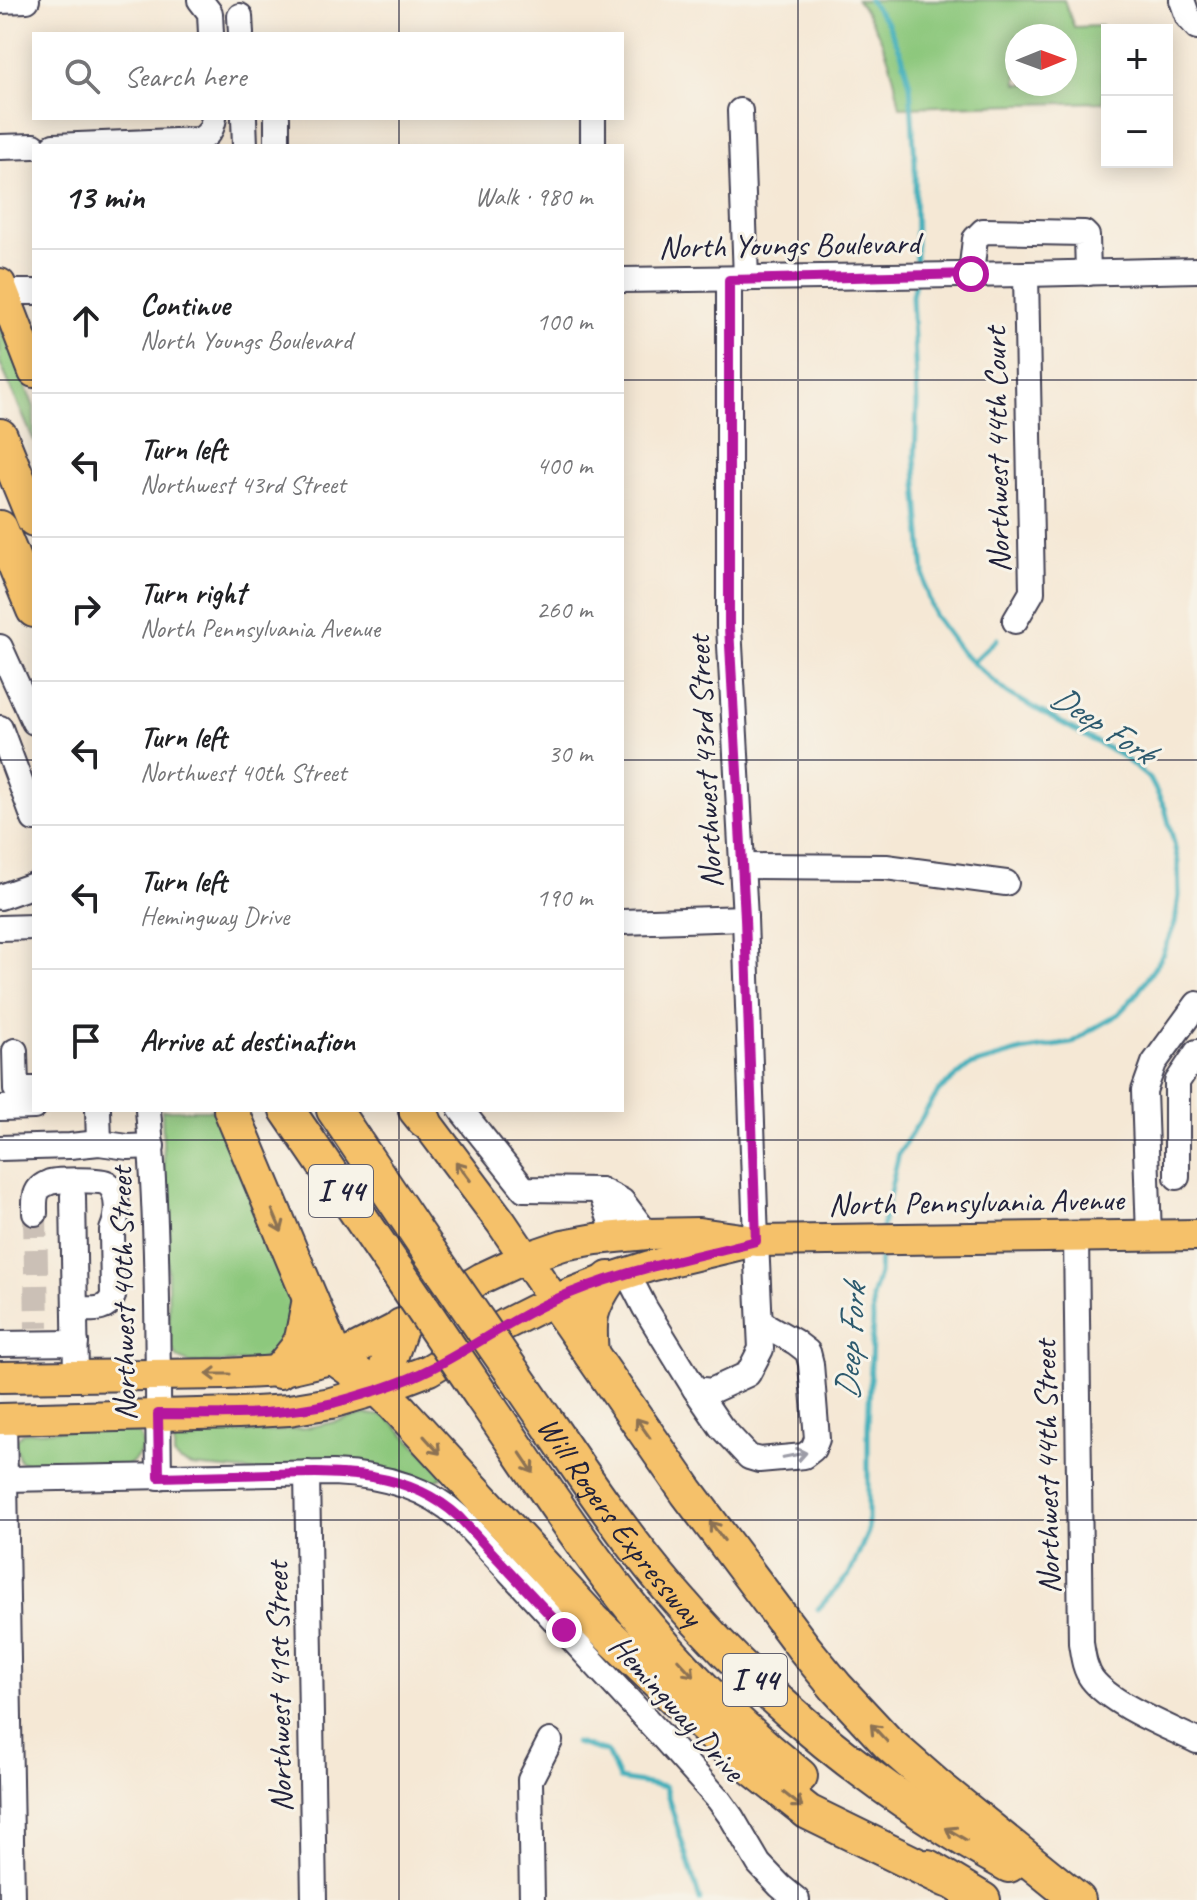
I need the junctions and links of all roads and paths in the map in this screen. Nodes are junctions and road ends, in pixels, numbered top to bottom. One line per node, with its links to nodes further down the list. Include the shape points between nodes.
1 (27, 0): 4 (street)
2 (200, 0): 6 (street, via 210,13)
3 (1182, 0): 5 (street)
4 (0, 1)
5 (1197, 27)
6 (211, 32)
7 (740, 111): 22 (street, Northwest 43rd Street)
8 (214, 120): 12 (street, via 207,137 199,140)
9 (244, 120): 13 (street)
10 (277, 120): 14 (street)
11 (593, 120): 15 (street)
12 (102, 144)
13 (245, 144)
14 (277, 144)
15 (593, 144)
16 (32, 146): 17 (street)
17 (0, 147)
18 (1197, 270): 19 (street, North Youngs Boulevard)
19 (1088, 273): 20 (street, via 1084,233 983,231 975,239); 21 (street, North Youngs Boulevard)
20 (971, 274): 21 (street, North Youngs Boulevard); 22 (street, North Youngs Boulevard)
21 (1026, 274): 31 (street, Northwest 44th Court, via 1032,592)
22 (737, 279): 23 (street, North Youngs Boulevard); 36 (street, Northwest 43rd Street, via 729,627)
23 (624, 280)
24 (1, 288): 25 (street); 26 (main road)
25 (32, 292)
26 (32, 367)
27 (0, 436): 28 (highway)
28 (32, 514)
29 (0, 528): 30 (highway)
30 (32, 605)
31 (1015, 621)
32 (0, 647): 33 (street)
33 (32, 718)
34 (0, 728): 35 (street)
35 (32, 814)
36 (743, 866): 37 (street, via 886,867); 40 (street, Northwest 43rd Street)
37 (1006, 883)
38 (32, 886): 39 (street)
39 (0, 897)
40 (745, 918): 41 (street); 71 (street, Northwest 43rd Street)
41 (624, 922)
42 (32, 927): 43 (street)
43 (0, 928)
44 (1197, 1004): 61 (street, via 1154,1063 1144,1091)
45 (15, 1051): 47 (street, via 16,1089)
46 (1197, 1052): 60 (street, via 1177,1082)
47 (32, 1089)
48 (32, 1107): 49 (street)
49 (0, 1108)
50 (98, 1112): 57 (street)
51 (148, 1112): 58 (street, Northwest 40th Street)
52 (232, 1112): 77 (highway, one-way to 77)
53 (288, 1112): 100 (highway, Will Rogers Expressway / I 44, one-way to 100, bridge, via 574,1532 655,1635 767,1749)
54 (335, 1112): 106 (highway, Will Rogers Expressway / I 44, one-way to 54, bridge, via 941,1826 821,1739 728,1655 620,1527)
55 (463, 1112): 62 (street, via 524,1189)
56 (419, 1113): 65 (main road, one-way to 56)
57 (99, 1143): 58 (street); 59 (street)
58 (152, 1146): 75 (street, Northwest 40th Street)
59 (0, 1148)
60 (1187, 1176): 61 (street)
61 (1147, 1177): 69 (street)
62 (600, 1190): 66 (street, via 622,1201); 70 (street)
63 (73, 1196): 79 (street)
64 (35, 1213): 76 (street, via 39,1189 51,1182 106,1182 116,1196)
65 (501, 1222): 72 (main road); 73 (main road)
66 (647, 1234): 70 (main road, North Pennsylvania Avenue); 71 (main road, North Pennsylvania Avenue, via 699,1233)
67 (1197, 1235): 69 (main road, North Pennsylvania Avenue)
68 (1076, 1236): 69 (main road, North Pennsylvania Avenue); 71 (main road, North Pennsylvania Avenue); 99 (street, Northwest 44th Street, via 1084,1662 1090,1677 1118,1701)
69 (1149, 1236)
70 (616, 1237): 72 (main road, North Pennsylvania Avenue)
71 (756, 1241): 74 (main road, North Pennsylvania Avenue); 80 (street, Northwest 43rd Street)
72 (563, 1245): 73 (main road, North Pennsylvania Avenue)
73 (525, 1258): 78 (main road); 81 (main road, via 522,1286); 82 (main road, North Pennsylvania Avenue)
74 (618, 1276): 78 (main road, North Pennsylvania Avenue); 85 (highway, via 593,1304); 92 (street, via 645,1308)
75 (156, 1288): 76 (street); 88 (street, Northwest 40th Street)
76 (113, 1289): 79 (street, via 106,1307)
77 (310, 1299): 86 (highway); 87 (highway, via 302,1339)
78 (554, 1300): 81 (main road, North Pennsylvania Avenue); 85 (highway)
79 (75, 1309): 83 (street)
80 (760, 1322): 92 (street, Northwest 43rd Street, via 761,1349 748,1374 711,1391); 92 (street, one-way to 80, via 749,1457 804,1456 813,1449 817,1439 808,1352)
81 (506, 1324): 91 (main road, North Pennsylvania Avenue, via 429,1370)
82 (401, 1326): 86 (main road, North Pennsylvania Avenue); 91 (highway)
83 (76, 1343): 84 (street, via 37,1336); 89 (street)
84 (0, 1344)
85 (591, 1354): 106 (highway, one-way to 85, via 889,1744 836,1687 687,1492)
86 (335, 1358): 87 (main road, North Pennsylvania Avenue); 91 (highway)
87 (279, 1371): 88 (main road, North Pennsylvania Avenue, one-way to 88)
88 (158, 1374): 89 (main road, North Pennsylvania Avenue); 93 (street, Northwest 40th Street)
89 (76, 1376): 90 (main road, North Pennsylvania Avenue); 94 (main road, via 54,1394 26,1402)
90 (0, 1377)
91 (379, 1389): 93 (main road, North Pennsylvania Avenue, via 289,1410); 100 (highway, one-way to 100, via 594,1621 726,1747 808,1812)
92 (695, 1389)
93 (158, 1414): 94 (main road, North Pennsylvania Avenue); 96 (street, Northwest 40th Street)
94 (2, 1419): 97 (street)
95 (307, 1473): 96 (street, Hemingway Drive); 102 (street, Northwest 41st Street); 104 (street, Hemingway Drive, via 385,1479 452,1510 690,1767 732,1818 759,1864)
96 (159, 1477): 97 (street, Hemingway Drive)
97 (5, 1479): 101 (street)
98 (550, 1741): 103 (street, via 530,1780)
99 (1197, 1741)
100 (947, 1880): 105 (highway, Will Rogers Expressway / I 44)
101 (12, 1900)
102 (314, 1900)
103 (532, 1900)
104 (797, 1900)
105 (983, 1900)
106 (1075, 1900)

